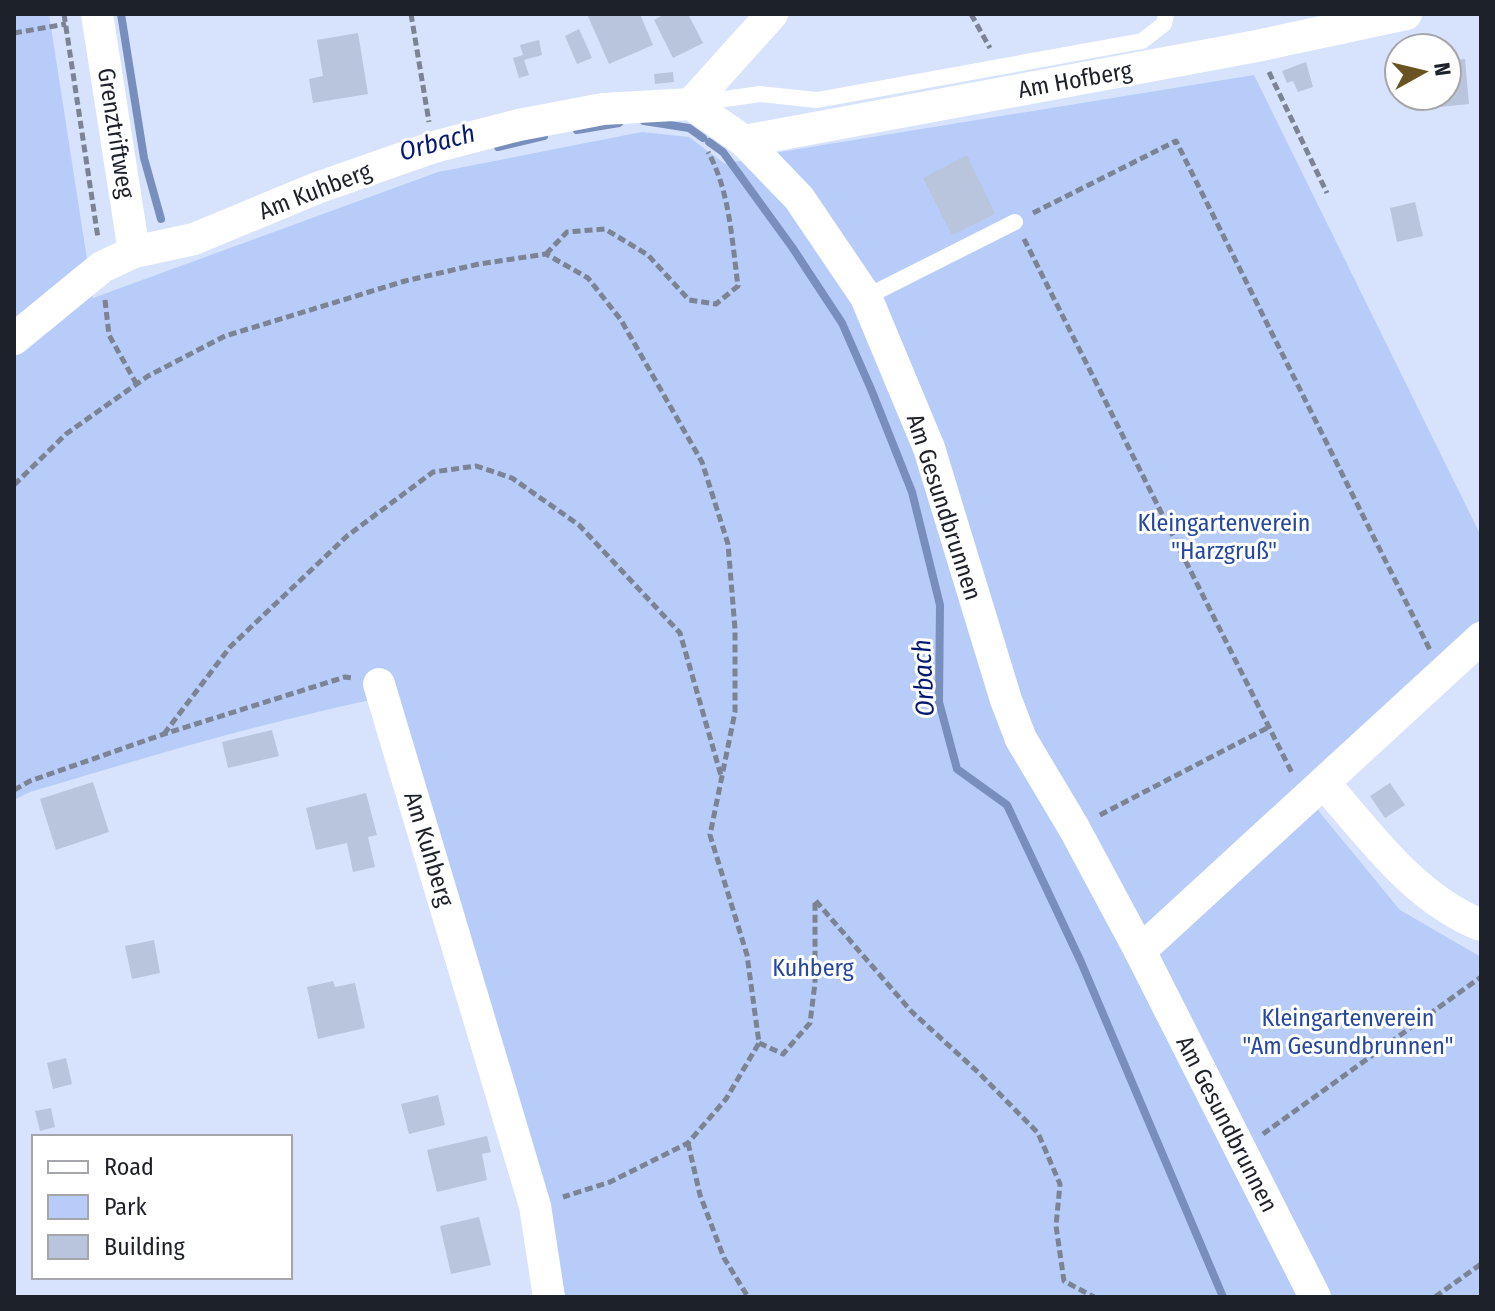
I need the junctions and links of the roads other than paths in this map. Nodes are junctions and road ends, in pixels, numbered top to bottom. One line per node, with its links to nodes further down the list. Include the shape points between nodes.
1 (97, 14): 8 (street, Grenztriftweg)
2 (772, 14): 5 (street)
3 (1166, 14): 5 (lane, Am Hofberg, via 1164,24 1142,41 817,100 760,94)
4 (1406, 14): 6 (street, Am Hofberg)
5 (703, 112): 6 (street, Am Gesundbrunnen); 8 (street, Am Kuhberg, via 603,109 519,125 317,188 194,239)
6 (744, 141): 9 (street, Am Gesundbrunnen, via 799,198)
7 (1015, 222): 9 (lane)
8 (134, 252): 10 (street, Am Kuhberg, via 102,267)
9 (866, 297): 15 (street, Am Gesundbrunnen, via 929,448 1021,739)
10 (14, 339)
11 (1481, 638): 13 (street)
12 (379, 684): 16 (street, Am Kuhberg, via 535,1206)
13 (1315, 792): 14 (street, via 1408,878); 15 (street)
14 (1481, 925)
15 (1140, 951): 17 (street, Am Gesundbrunnen)
16 (549, 1297)
17 (1315, 1297)

